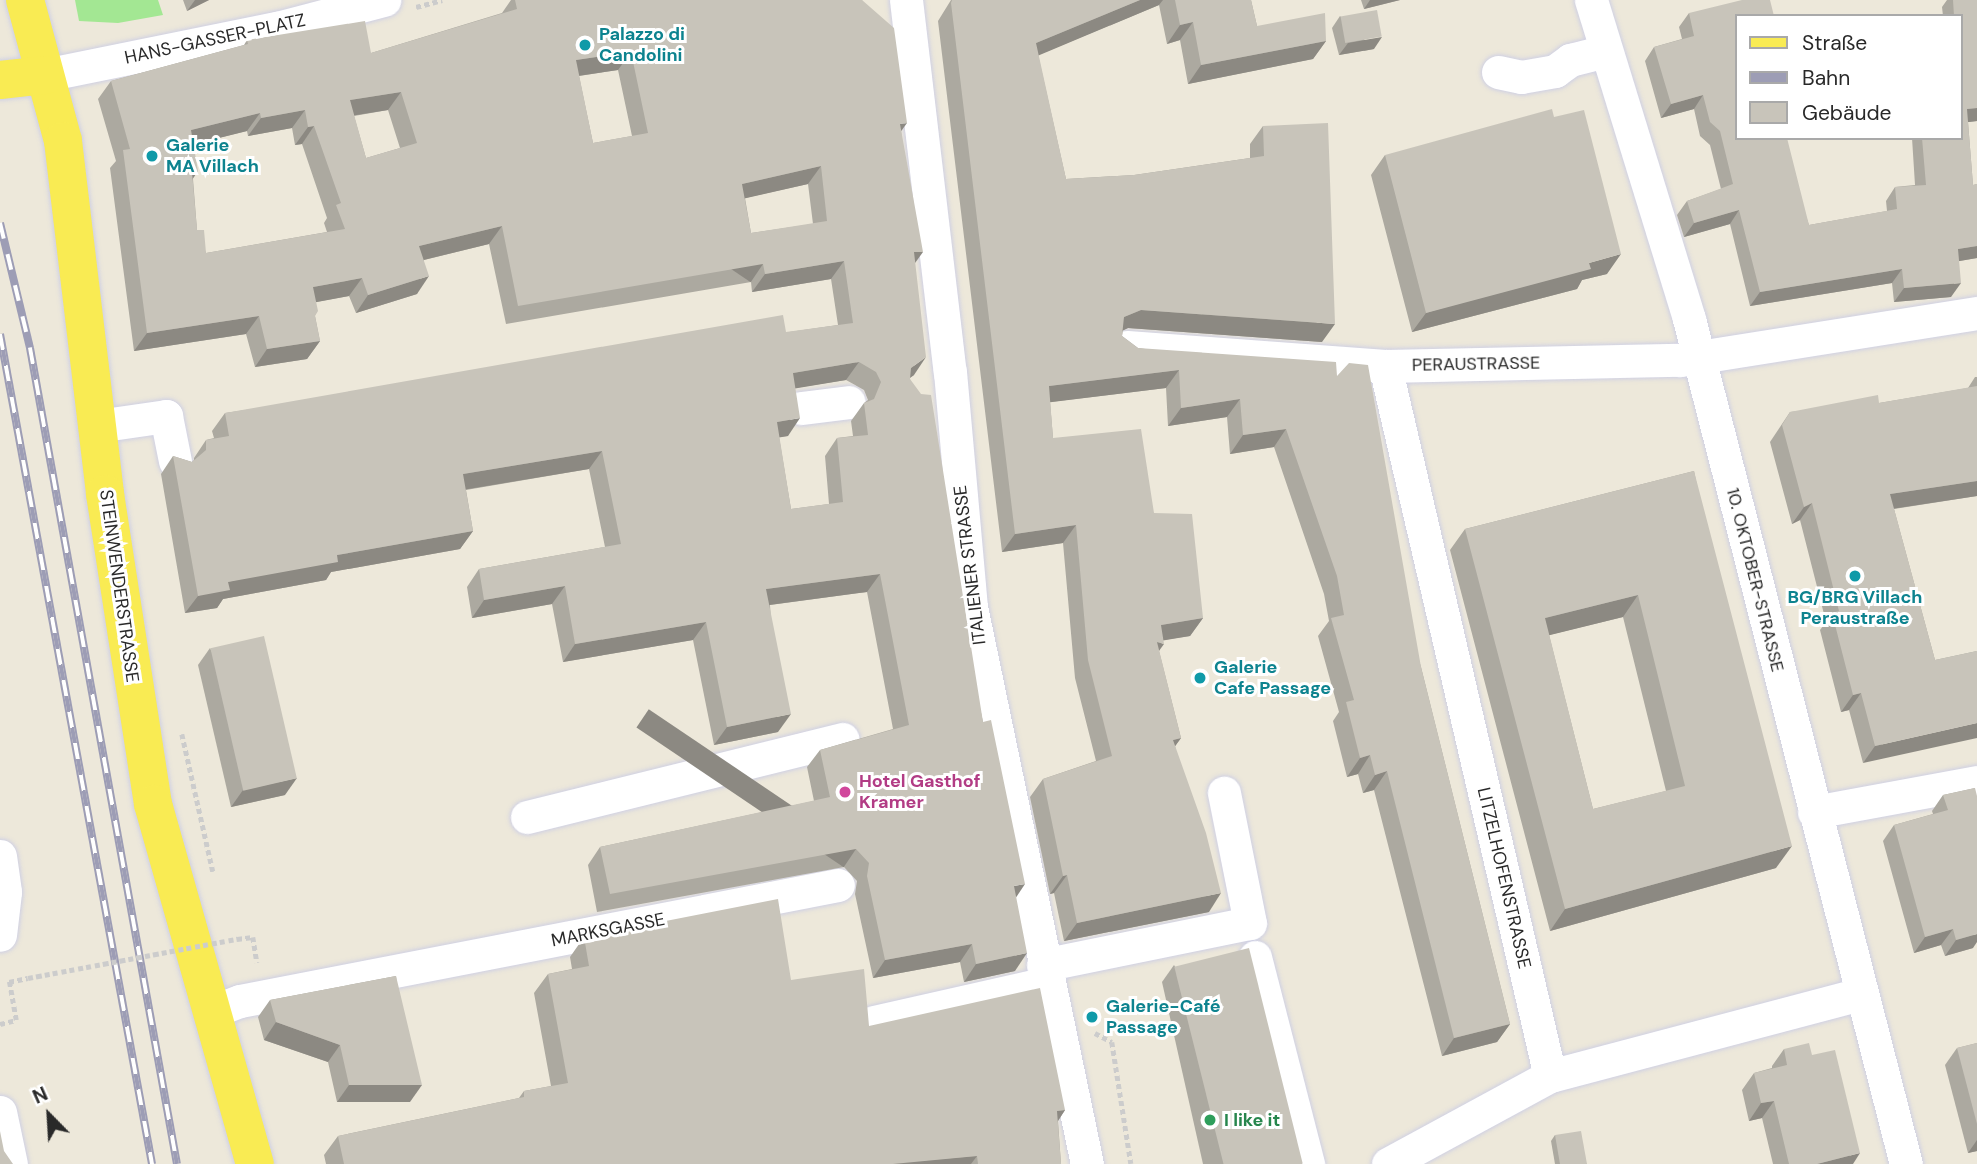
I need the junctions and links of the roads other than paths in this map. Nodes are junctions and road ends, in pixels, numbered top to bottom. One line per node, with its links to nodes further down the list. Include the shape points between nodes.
1 (25, 0): 7 (main road, STEINWENDERSTRASSE)
2 (384, 0): 7 (street, HANS-GASSER-PLATZ, via 277,28)
3 (906, 0): 13 (street, ITALIENER STRASSE)
4 (1591, 0): 5 (street, 10. OKTOBER-STRASSE)
5 (1606, 51): 6 (street); 11 (street, 10. OKTOBER-STRASSE)
6 (1570, 60)
7 (46, 75): 8 (main road); 17 (main road, STEINWENDERSTRASSE, via 63,141)
8 (0, 80)
9 (1977, 313): 11 (street, PERAUSTRASSE)
10 (1127, 347): 12 (street, PERAUSTRASSE)
11 (1699, 359): 12 (street, PERAUSTRASSE); 22 (street, 10. OKTOBER-STRASSE)
12 (1385, 366): 32 (street, LITZELHOFENSTRASSE)
13 (951, 389): 14 (street); 28 (street, ITALIENER STRASSE, via 971,607)
14 (916, 394)
15 (849, 402): 16 (street)
16 (801, 408)
17 (97, 426): 18 (street, via 174,414); 30 (main road, STEINWENDERSTRASSE, via 153,804)
18 (175, 461)
19 (842, 739): 23 (street)
20 (1977, 782): 22 (street)
21 (1224, 793): 28 (street, via 1250,923)
22 (1814, 812): 29 (street, 10. OKTOBER-STRASSE)
23 (527, 817)
24 (0, 856): 26 (street, via 5,892)
25 (838, 885): 30 (street, MARKSGASSE)
26 (0, 935)
27 (1255, 957): 37 (street)
28 (1045, 974): 31 (street); 36 (street, ITALIENER STRASSE)
29 (1860, 994): 32 (street); 39 (street, 10. OKTOBER-STRASSE)
30 (225, 1007): 35 (main road, STEINWENDERSTRASSE)
31 (874, 1021)
32 (1550, 1076): 38 (street)
33 (0, 1112): 34 (street)
34 (11, 1164)
35 (256, 1164)
36 (1087, 1164)
37 (1308, 1164)
38 (1388, 1164)
39 (1906, 1164)

